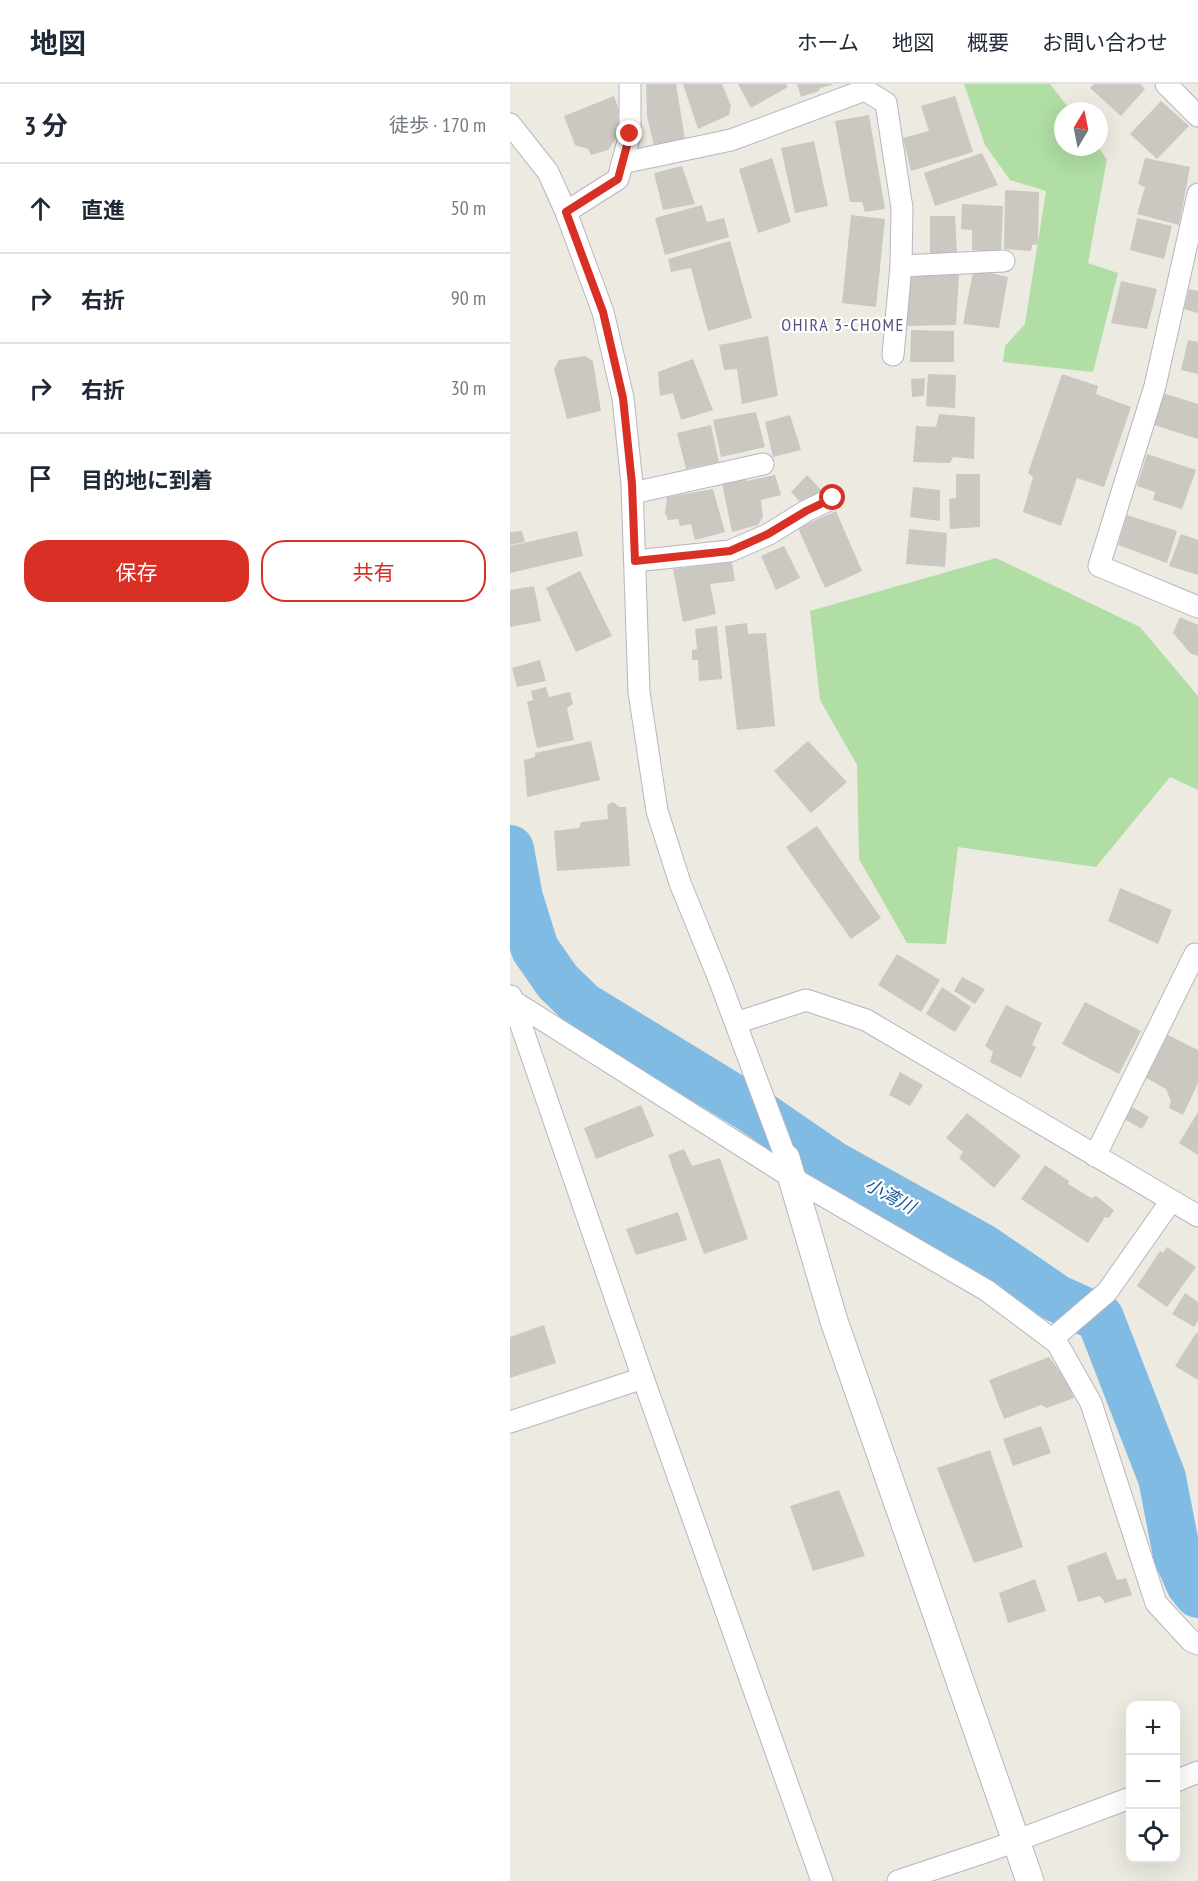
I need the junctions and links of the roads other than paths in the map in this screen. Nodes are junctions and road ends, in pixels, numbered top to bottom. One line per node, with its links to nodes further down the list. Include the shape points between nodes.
1 (630, 84): 5 (street, via 630,134)
2 (1166, 84): 3 (street)
3 (1198, 116)
4 (510, 124): 7 (street, via 548,172)
5 (622, 163): 7 (street, via 618,179); 9 (street, via 731,140 865,90 886,103 902,208)
6 (1198, 194): 15 (street, via 1155,386 1099,566)
7 (566, 212): 12 (street, via 603,312 623,398)
8 (1004, 261): 9 (street)
9 (901, 266): 10 (street)
10 (893, 355)
11 (763, 464): 12 (street)
12 (633, 493): 14 (street)
13 (833, 498): 14 (street, via 730,551)
14 (635, 561): 18 (street, via 639,692 657,812 680,883)
15 (1198, 606)
16 (1195, 954): 19 (street)
17 (511, 997): 20 (street); 24 (street)
18 (736, 1023): 19 (street, via 806,1000 867,1020); 20 (street)
19 (1095, 1156): 21 (street)
20 (789, 1167): 23 (street, via 986,1290); 30 (street, via 834,1321)
21 (1171, 1201): 22 (street); 23 (street, via 1107,1292)
22 (1198, 1216)
23 (1052, 1339): 26 (street, via 1091,1403 1156,1603)
24 (643, 1378): 25 (street); 31 (street)
25 (510, 1422)
26 (1198, 1644)
27 (1198, 1772): 28 (street)
28 (1180, 1779)
29 (1126, 1800): 30 (street)
30 (1015, 1841): 32 (street); 33 (street)
31 (822, 1881)
32 (898, 1881)
33 (1030, 1881)

